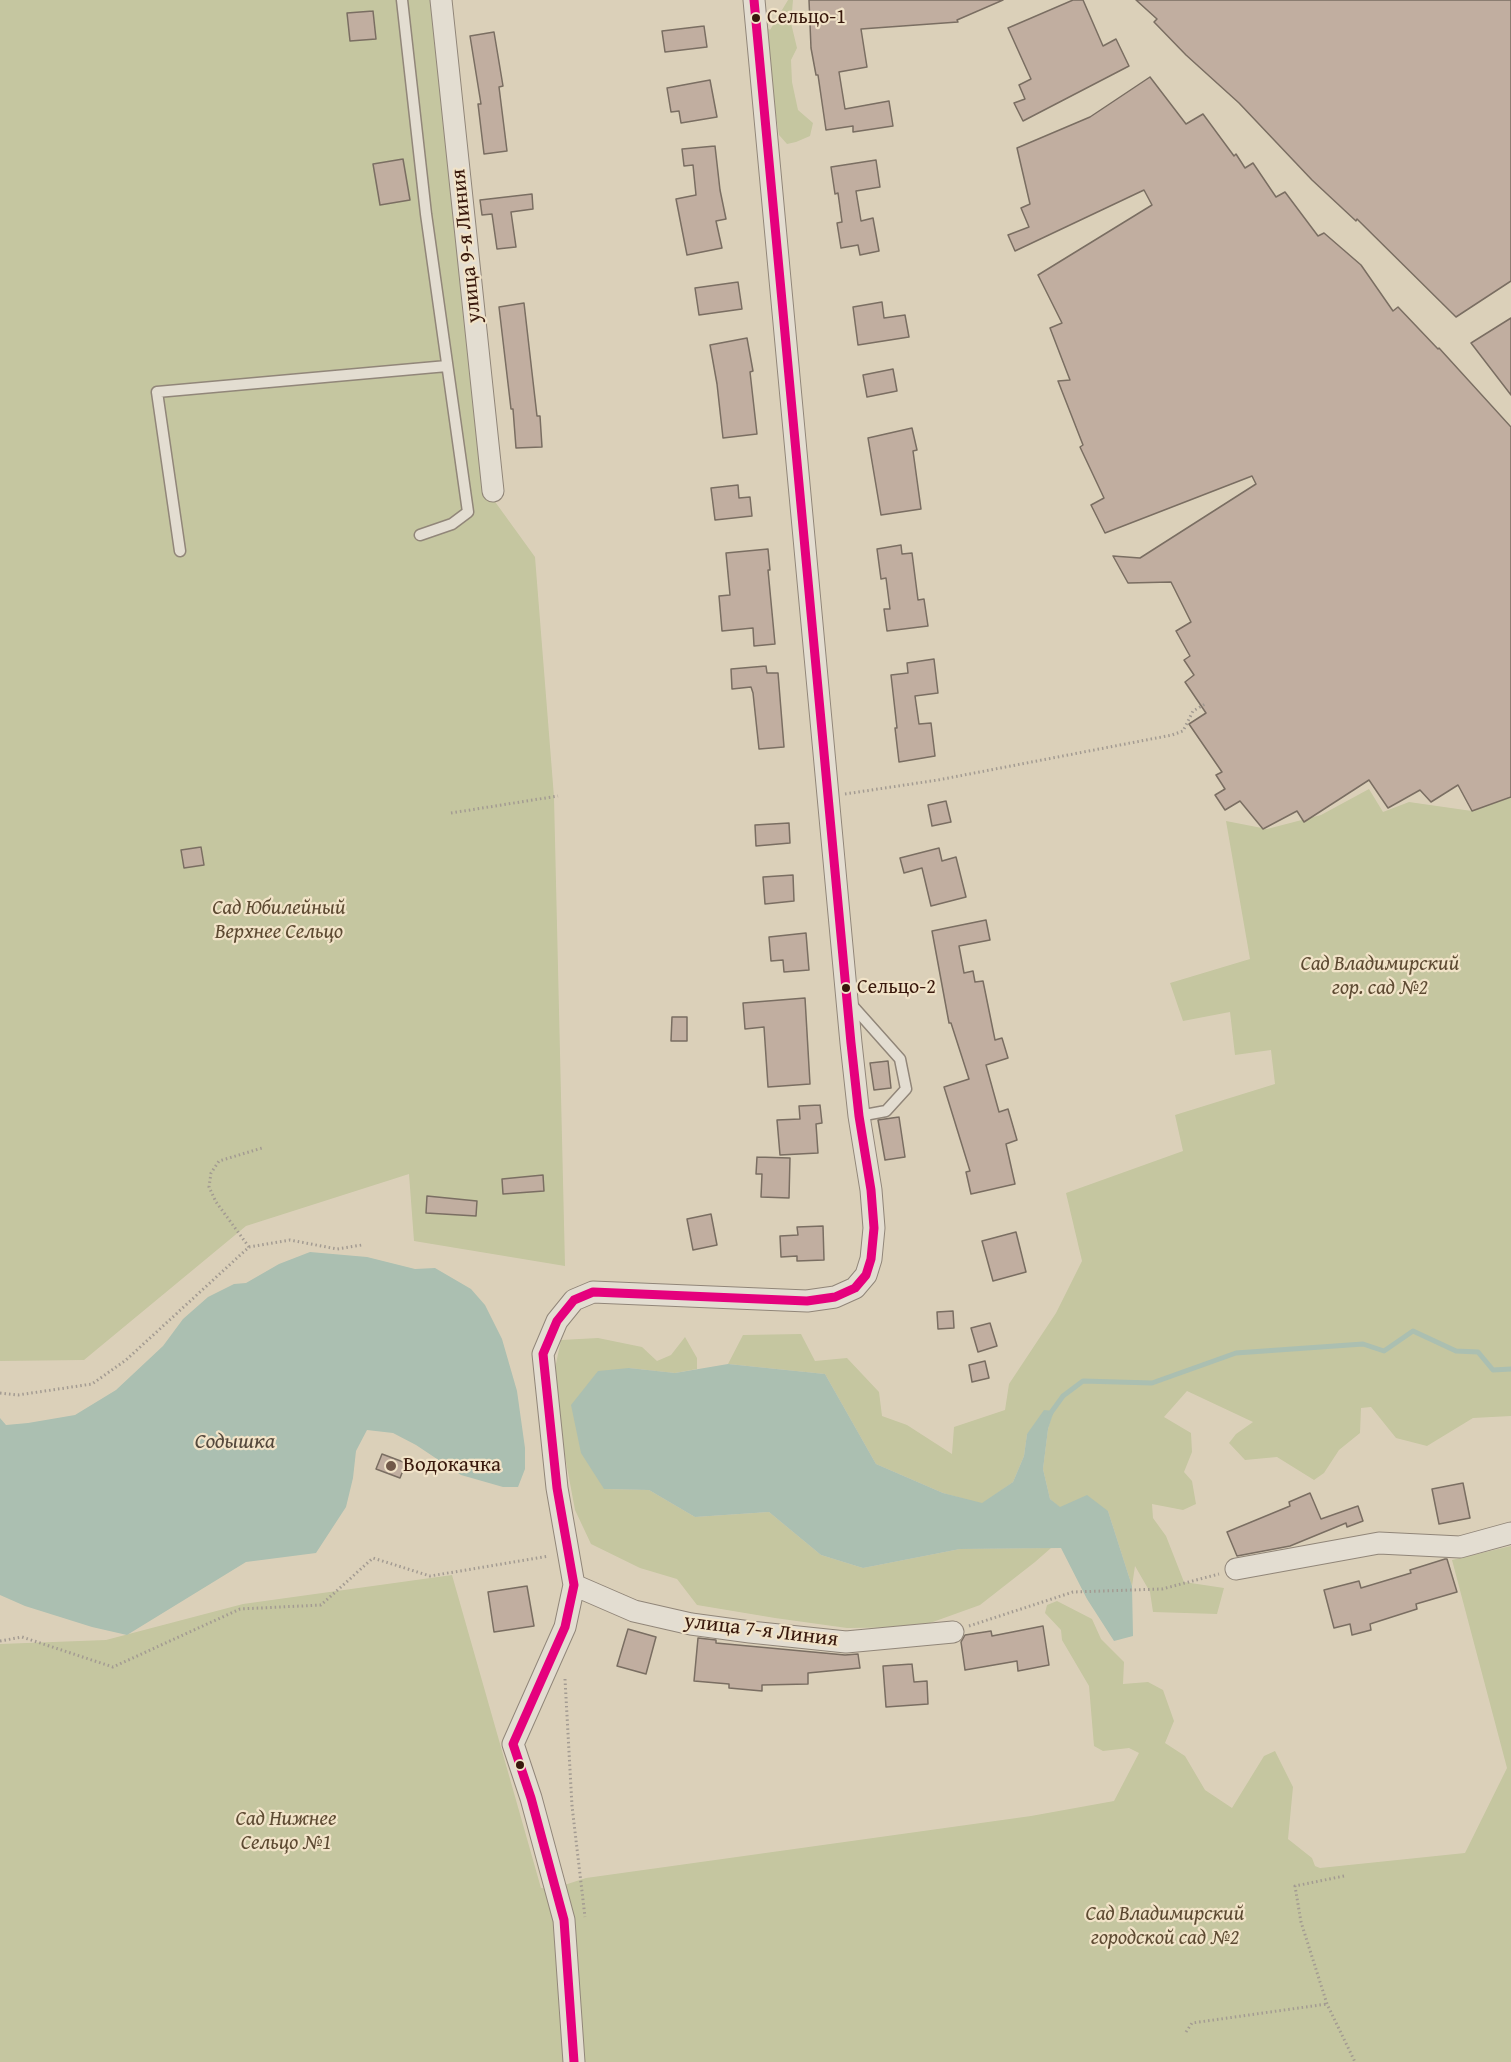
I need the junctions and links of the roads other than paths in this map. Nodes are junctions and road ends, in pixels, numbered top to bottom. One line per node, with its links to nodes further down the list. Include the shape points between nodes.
1 (402, 0): 4 (lane)
2 (441, 0): 5 (street, улица 9-я Линия)
3 (754, 0): 8 (street)
4 (447, 366): 6 (lane, via 468,512 452,524); 7 (lane, via 158,392)
5 (493, 491)
6 (420, 535)
7 (180, 551)
8 (847, 999): 9 (street); 9 (lane, via 900,1059 906,1089 885,1111)
9 (859, 1116): 12 (street, via 874,1228 866,1275 855,1288 835,1297 807,1301 593,1292 574,1300 557,1320 543,1354 557,1488)
10 (1511, 1533): 11 (street, via 1460,1546 1378,1543)
11 (1236, 1569)
12 (574, 1585): 13 (street, улица 7-я Линия, via 634,1611 750,1632 846,1641); 14 (street, via 565,1627 513,1744 564,1920)
13 (953, 1632)
14 (574, 2062)

